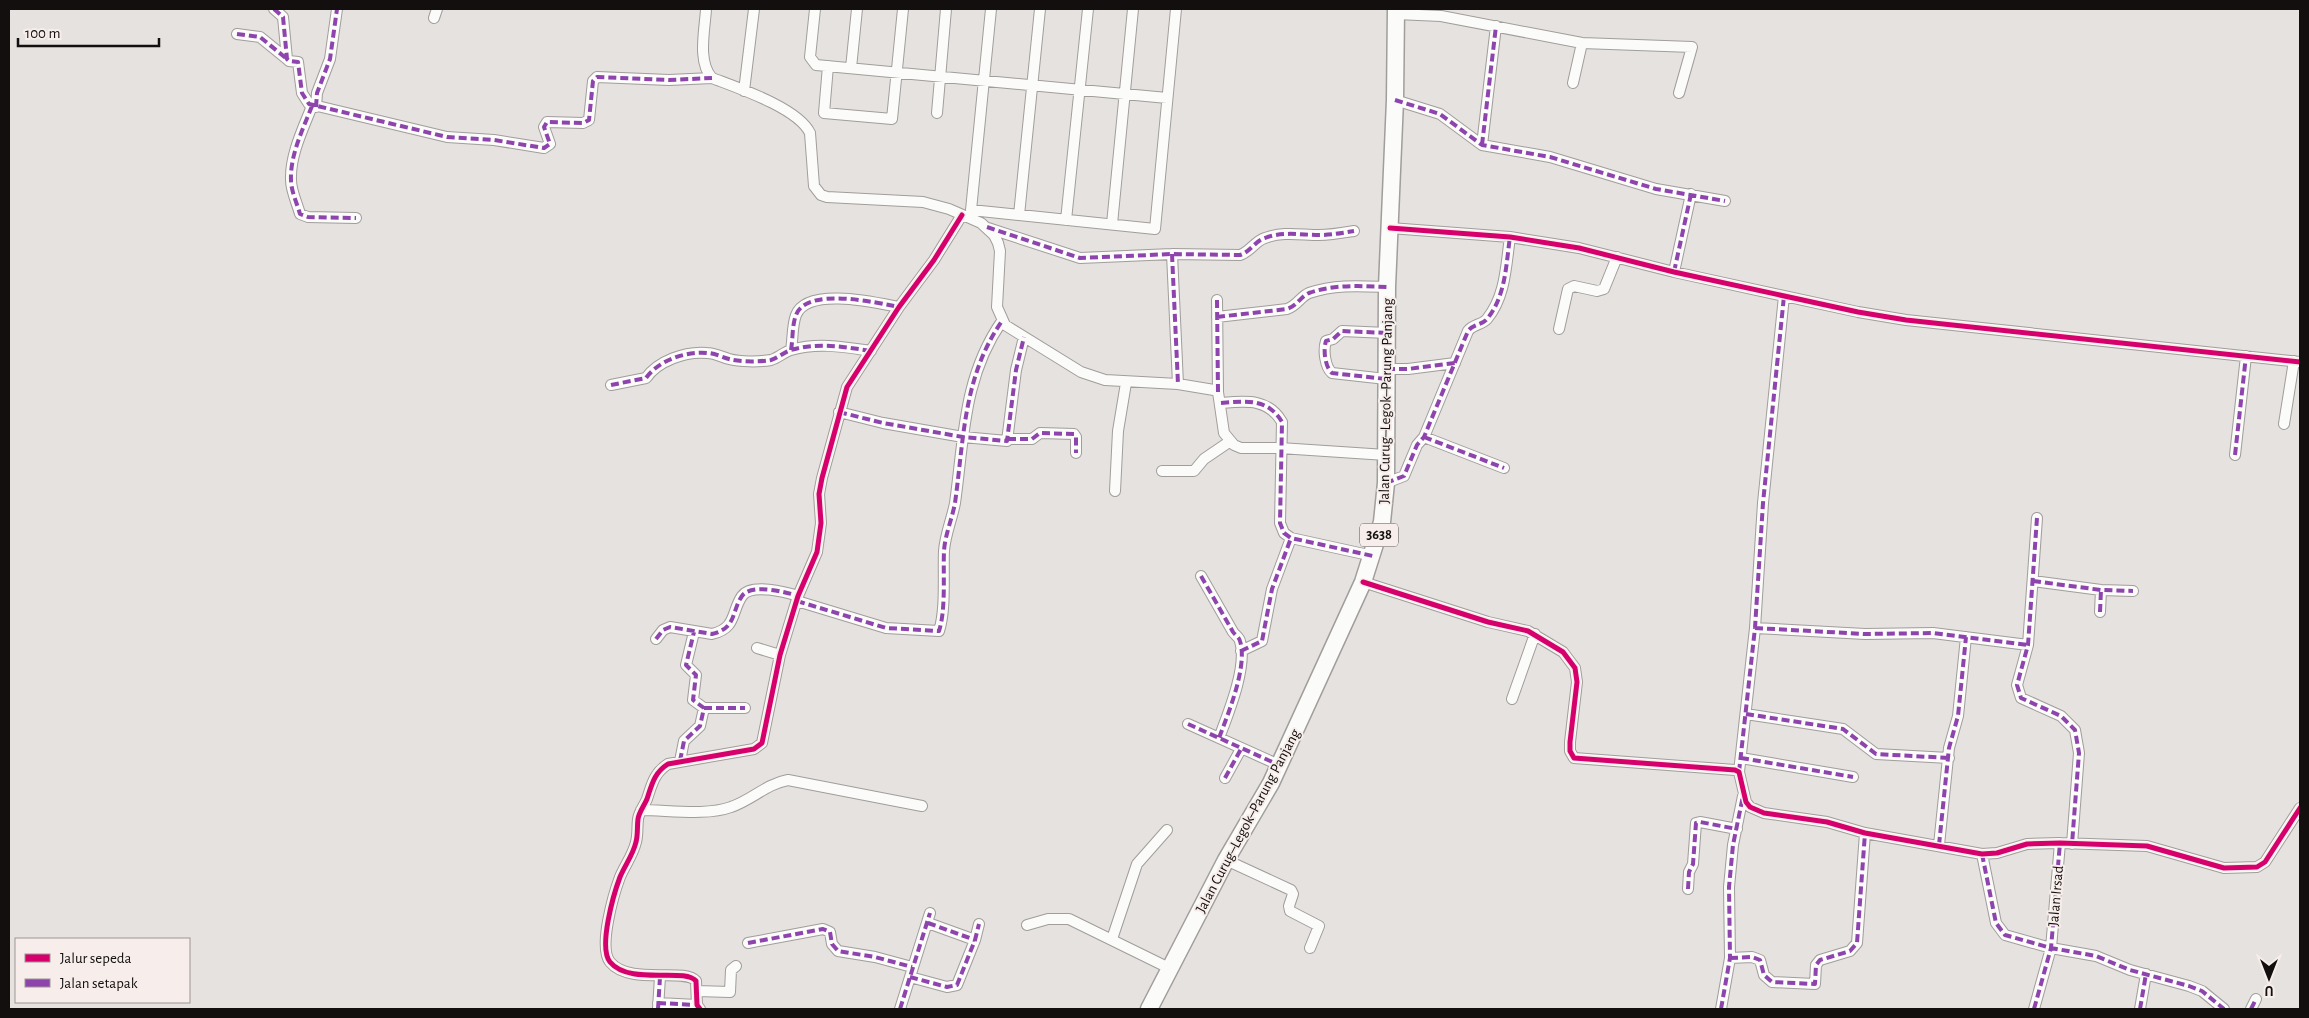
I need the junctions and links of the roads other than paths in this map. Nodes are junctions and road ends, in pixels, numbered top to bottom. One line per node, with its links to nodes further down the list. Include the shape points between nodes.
1 (274, 9): 18 (street, via 285,21)
2 (337, 9): 33 (street, via 330,59)
3 (706, 9): 23 (street, via 704,62)
4 (754, 9): 28 (street)
5 (815, 9): 19 (street, via 810,57 816,65)
6 (857, 9): 20 (street)
7 (903, 9): 21 (street)
8 (946, 9): 22 (street)
9 (991, 9): 24 (street)
10 (1040, 9): 26 (street)
11 (1088, 9): 27 (street)
12 (1133, 9): 30 (street)
13 (1176, 9): 31 (street)
14 (1396, 11): 15 (street); 32 (main road, Jalan Curug–Legok–Parung Panjang / 3638)
15 (1496, 26): 17 (street); 35 (street)
16 (237, 34): 18 (street, via 260,37)
17 (1582, 43): 25 (street); 29 (street, via 1692,47)
18 (287, 59): 33 (street, via 298,62 304,98)
19 (828, 66): 20 (street); 21 (street, via 824,113 892,119)
20 (851, 68): 21 (street)
21 (897, 72): 22 (street)
22 (940, 77): 24 (street); 34 (street)
23 (712, 78): 28 (street); 33 (street, via 596,77 589,120 547,122 544,127 550,144 541,148 447,137)
24 (984, 81): 26 (street); 39 (street, via 971,210)
25 (1573, 83)
26 (1032, 85): 27 (street); 39 (street)
27 (1079, 90): 30 (street); 41 (street)
28 (744, 91): 38 (street, via 792,114 806,126 810,133 814,186 820,195 923,202)
29 (1679, 93)
30 (1124, 94): 31 (street); 42 (street)
31 (1167, 98): 42 (street, via 1154,229)
32 (1395, 100): 35 (street, via 1440,114); 44 (main road, Jalan Curug–Legok–Parung Panjang / 3638)
33 (314, 106): 40 (street, via 300,135 291,170 300,214)
34 (937, 113)
35 (1482, 145): 36 (street, via 1550,157 1650,188)
36 (1692, 194): 37 (street); 49 (street)
37 (1725, 201)
38 (962, 215): 43 (street); 53 (street)
39 (1018, 215): 41 (street)
40 (356, 218)
41 (1066, 220): 42 (street)
42 (1112, 224)
43 (987, 227): 47 (street, via 1080,258); 55 (street, via 1000,251 997,307)
44 (1390, 228): 46 (street); 50 (main road, Jalan Curug–Legok–Parung Panjang / 3638)
45 (1354, 231): 47 (street, via 1332,235 1294,233 1271,236 1240,255)
46 (1510, 237): 48 (street); 63 (street, via 1500,296 1486,321 1468,331)
47 (1172, 254): 66 (street)
48 (1617, 256): 49 (street); 56 (street, via 1604,288 1597,291 1570,288)
49 (1674, 272): 51 (street)
50 (1387, 286): 54 (street, via 1341,286 1307,294 1288,309); 57 (main road, Jalan Curug–Legok–Parung Panjang / 3638)
51 (1784, 296): 61 (street, via 1906,320); 94 (street, via 1763,503)
52 (1217, 300): 54 (street)
53 (899, 307): 59 (street, via 848,297 810,302 796,314); 60 (street)
54 (1217, 317): 68 (street)
55 (1002, 321): 58 (street); 72 (street, via 985,350 971,386)
56 (1559, 328)
57 (1387, 333): 64 (main road, Jalan Curug–Legok–Parung Panjang / 3638); 64 (street, via 1342,331 1324,345 1327,366 1332,373)
58 (1024, 337): 65 (street, via 1081,372); 74 (street, via 1016,370)
59 (791, 350): 60 (street, via 830,345); 67 (street, via 772,360 731,360 708,352 691,354 660,364 646,378)
60 (871, 351): 70 (street, via 847,387)
61 (2246, 356): 62 (street); 79 (street)
62 (2297, 361): 71 (street)
63 (1454, 363): 64 (street); 73 (street)
64 (1387, 374): 78 (main road, Jalan Curug–Legok–Parung Panjang / 3638)
65 (1126, 383): 66 (street); 83 (street, via 1118,431)
66 (1178, 384): 68 (street)
67 (611, 385)
68 (1218, 392): 69 (street)
69 (1221, 403): 75 (street, via 1224,433); 76 (street, via 1248,401 1266,405 1282,422)
70 (839, 412): 72 (street); 92 (street, via 819,494 821,523 817,552)
71 (2284, 424)
72 (963, 437): 74 (street); 92 (street, via 954,511 945,543 939,631 886,628)
73 (1424, 437): 80 (street); 82 (street, via 1417,445 1404,476)
74 (1008, 439): 77 (street, via 1032,439 1040,433 1075,435)
75 (1229, 442): 76 (street, via 1241,448); 81 (street, via 1204,459 1194,471)
76 (1280, 448): 78 (street); 85 (street, via 1280,523 1284,533)
77 (1076, 453)
78 (1386, 455): 82 (main road, Jalan Curug–Legok–Parung Panjang / 3638)
79 (2235, 455)
80 (1504, 468)
81 (1162, 471)
82 (1386, 483): 86 (main road, Jalan Curug–Legok–Parung Panjang / 3638, via 1382,522)
83 (1115, 491)
84 (2036, 518): 88 (street)
85 (1291, 538): 86 (street); 101 (street, via 1272,589 1262,641)
86 (1373, 556): 89 (main road, Jalan Curug–Legok–Parung Panjang / 3638)
87 (1201, 576): 101 (street, via 1239,639)
88 (2033, 581): 90 (street); 99 (street)
89 (1363, 582): 96 (street); 113 (main road, Jalan Curug–Legok–Parung Panjang / 3638)
90 (2101, 590): 91 (street); 93 (street)
91 (2133, 591)
92 (798, 599): 95 (street, via 773,590 751,590 741,598 728,626 712,634); 102 (street)
93 (2100, 612)
94 (1755, 628): 97 (street, via 1865,634 1933,633); 106 (street)
95 (694, 632): 98 (street, via 668,628); 104 (street, via 686,662 696,675 693,700)
96 (1535, 634): 103 (street); 114 (street, via 1563,652 1575,668 1576,699 1570,742 1574,758)
97 (1966, 637): 99 (street); 111 (street, via 1958,716 1951,736)
98 (656, 639)
99 (2028, 645): 125 (street, via 2017,685 2021,698 2061,716 2072,725 2078,742)
100 (757, 648): 102 (street)
101 (1241, 651): 108 (street, via 1237,688)
102 (780, 655): 112 (street, via 759,746)
103 (1512, 699)
104 (704, 708): 105 (street); 112 (street, via 700,726 684,741)
105 (746, 708)
106 (1746, 714): 110 (street); 111 (street, via 1843,729 1876,754)
107 (1188, 724): 108 (street)
108 (1219, 738): 109 (street)
109 (1241, 749): 113 (street); 116 (street)
110 (1741, 758): 114 (street); 115 (street)
111 (1949, 758): 126 (street)
112 (680, 761): 120 (street, via 668,764 655,776)
113 (1279, 765): 128 (main road, Jalan Curug–Legok–Parung Panjang / 3638)
114 (1739, 772): 117 (street)
115 (1853, 777)
116 (1225, 778)
117 (1743, 796): 121 (street); 123 (street, via 1750,807 1764,813 1828,822)
118 (922, 806): 120 (street, via 788,780 774,783 723,810)
119 (2300, 808): 125 (street, via 2270,856 2257,867 2214,866 2147,846)
120 (642, 810): 142 (street, via 637,841 620,878 606,931 606,953 610,962 620,968)
121 (1737, 829): 129 (street, via 1696,824 1694,864 1689,872); 137 (street, via 1732,845 1729,887)
122 (1166, 830): 132 (street, via 1137,864)
123 (1865, 833): 126 (street); 137 (street, via 1857,943 1850,951 1820,960 1816,965 1815,984 1775,983 1764,975 1760,960)
124 (2060, 843): 125 (street); 127 (street, via 2027,844); 136 (street, Jalan Irsad)
125 (2072, 844)
126 (1939, 845): 127 (street)
127 (1982, 854): 136 (street, via 1996,923 2001,931 2012,938)
128 (1226, 860): 135 (street, via 1291,890 1290,911 1319,926); 139 (main road, Jalan Curug–Legok–Parung Panjang / 3638)
129 (1688, 889)
130 (979, 924): 133 (street)
131 (1027, 925): 132 (street, via 1048,919 1069,919)
132 (1112, 939): 139 (street)
133 (975, 940): 140 (street, via 959,982 954,987); 140 (street, via 929,918)
134 (748, 943): 140 (street, via 823,929 830,932 833,948 838,951 875,957)
135 (1310, 948)
136 (2051, 948): 141 (street, via 2096,956); 150 (street, Jalan Irsad)
137 (1730, 958): 149 (street)
138 (736, 966): 143 (street, via 731,970 730,992)
139 (1171, 969): 148 (main road, Jalan Curug–Legok–Parung Panjang / 3638)
140 (911, 972): 147 (street)
141 (2146, 974): 151 (street); 152 (street, via 2198,989)
142 (660, 976): 143 (street, via 690,976 696,981); 145 (street)
143 (697, 992): 146 (street)
144 (2256, 999): 153 (street)
145 (658, 1006): 146 (street)
146 (699, 1007)
147 (900, 1009)
148 (1149, 1009)
149 (1721, 1009)
150 (2034, 1009)
151 (2140, 1009)
152 (2224, 1009)
153 (2251, 1009)

